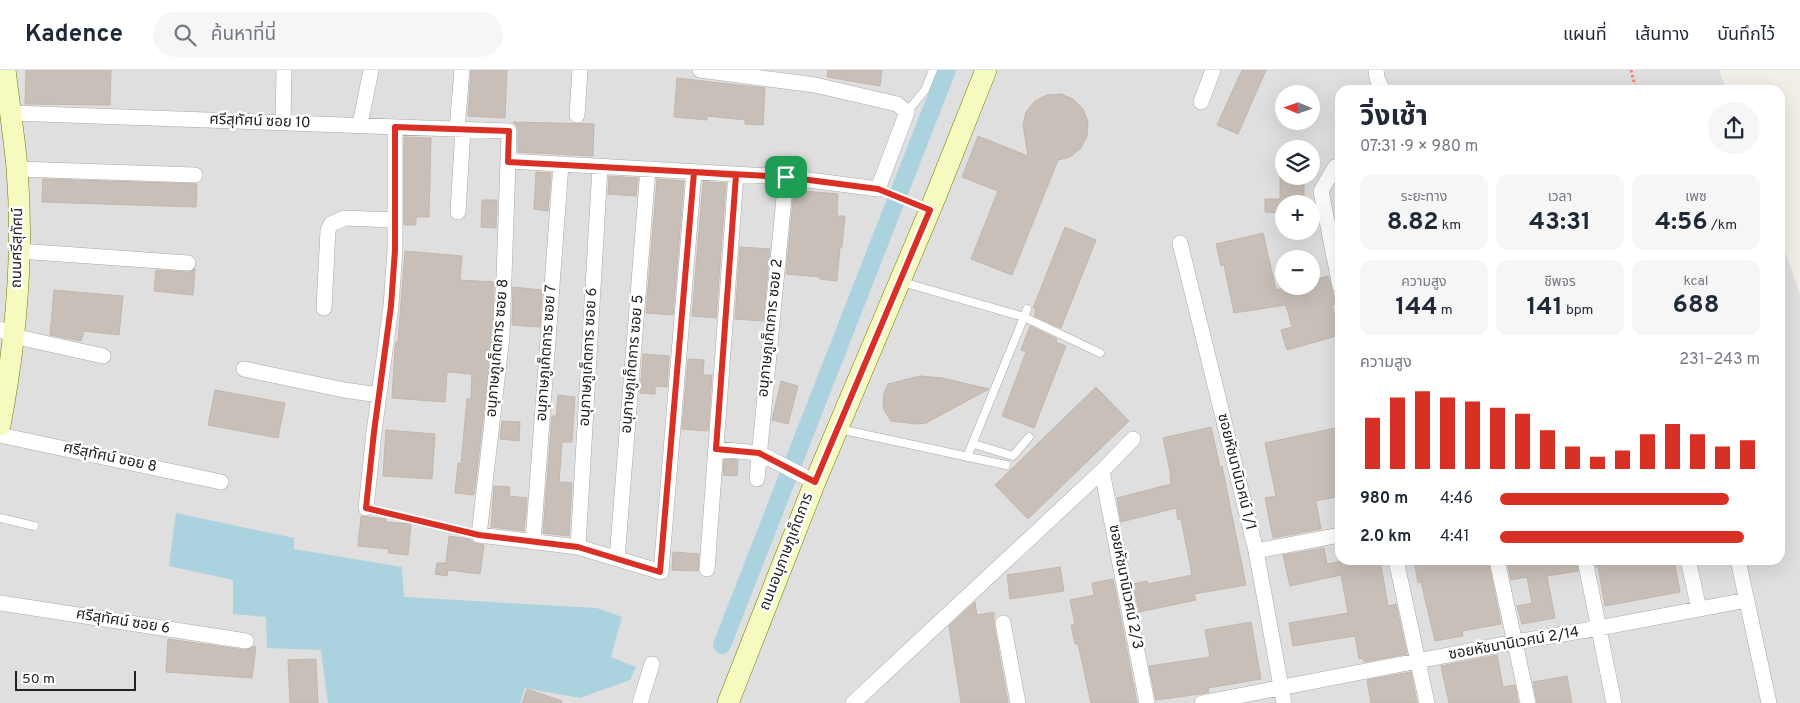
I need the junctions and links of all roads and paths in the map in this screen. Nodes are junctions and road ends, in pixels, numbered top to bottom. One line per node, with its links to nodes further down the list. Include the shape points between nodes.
1 (5, 70): 18 (street, ถนนศรีสุทัศน์)
2 (284, 70): 20 (street)
3 (371, 70): 21 (street)
4 (462, 70): 23 (street)
5 (580, 70): 19 (street)
6 (700, 70): 12 (street)
7 (933, 70): 17 (lane, via 924,90)
8 (986, 70): 36 (street, ถนนอนุภาษภูเก็ตการ)
9 (1213, 70): 16 (street)
10 (1376, 70): 14 (street)
11 (1631, 70): 15 (path)
12 (740, 72): 13 (street)
13 (816, 77): 17 (street, via 897,104)
14 (1380, 85)
15 (1635, 85)
16 (1201, 102)
17 (906, 112): 35 (street)
18 (11, 113): 20 (street, ศรีสุทัศน์ ซอย 10); 29 (street, ถนนศรีสุทัศน์)
19 (577, 115)
20 (283, 123): 21 (street, ศรีสุทัศน์ ซอย 10)
21 (360, 125): 22 (street, ศรีสุทัศน์ ซอย 10)
22 (395, 127): 23 (street, ศรีสุทัศน์ ซอย 10); 38 (street)
23 (460, 129): 24 (street, ศรีสุทัศน์ ซอย 10); 37 (street)
24 (509, 131): 25 (street, อนุภาษภูเก็ตการ ซอย 8)
25 (508, 162): 26 (street); 70 (street, อนุภาษภูเก็ตการ ซอย 8, via 502,336)
26 (561, 164): 27 (street); 72 (street, อนุภาษภูเก็ตการ ซอย 7)
27 (600, 166): 30 (street); 73 (street, อนุภาษภูเก็ตการ ซอย 6)
28 (1335, 168): 41 (street, via 1321,191)
29 (17, 169): 32 (street); 40 (street, ถนนศรีสุทัศน์)
30 (648, 169): 31 (street); 75 (street, อนุภาษภูเก็ตการ ซอย 5)
31 (694, 172): 33 (street); 75 (street, via 660,572)
32 (195, 175)
33 (736, 175): 34 (street); 59 (street)
34 (786, 177): 35 (street); 60 (street, อนุภาษภูเก็ตการ ซอย 2)
35 (878, 189): 36 (lane)
36 (930, 210): 43 (street, ถนนอนุภาษภูเก็ตการ)
37 (458, 212)
38 (394, 220): 44 (street, via 345,218 331,224); 51 (street, via 391,306)
39 (1180, 243): 74 (street, ซอยหัชนานิเวศน์ 1/1)
40 (19, 251): 42 (street); 47 (street, ถนนศรีสุทัศน์, via 17,312)
41 (1335, 261)
42 (188, 263)
43 (900, 281): 46 (lane); 54 (street, ถนนอนุภาษภูเก็ตการ)
44 (324, 308)
45 (1027, 309): 46 (lane)
46 (1024, 317): 48 (lane); 58 (lane)
47 (7, 333): 49 (street); 52 (street, ถนนศรีสุทัศน์)
48 (1100, 353)
49 (103, 356)
50 (244, 369): 51 (street)
51 (379, 395): 67 (street)
52 (2, 402): 53 (street, ถนนศรีสุทัศน์)
53 (0, 425)
54 (838, 429): 61 (lane); 66 (street, ถนนอนุภาษภูเก็ตการ)
55 (0, 435): 65 (street, ศรีสุทัศน์ ซอย 8)
56 (1029, 437): 58 (lane, via 1013,456)
57 (1133, 439): 63 (street)
58 (974, 444): 61 (lane)
59 (716, 449): 60 (street); 81 (street)
60 (759, 453): 64 (street, อนุภาษภูเก็ตการ ซอย 2); 66 (street)
61 (967, 457): 62 (lane)
62 (1006, 465)
63 (1102, 471): 94 (street); 96 (street, ซอยหัชนานิเวศน์ 2/3)
64 (757, 479)
65 (221, 482)
66 (815, 482): 93 (street, ถนนอนุภาษภูเก็ตการ)
67 (366, 508): 70 (lane)
68 (0, 518): 69 (lane)
69 (34, 526)
70 (479, 535): 72 (street)
71 (1335, 536): 74 (street)
72 (533, 542): 73 (street)
73 (578, 547): 75 (street)
74 (1256, 551): 91 (street, ซอยหัชนานิเวศน์ 1/1)
75 (617, 559)
76 (1397, 565): 89 (street)
77 (1498, 565): 88 (street)
78 (1586, 565): 86 (street)
79 (1689, 565): 84 (street)
80 (1739, 565): 82 (street)
81 (707, 570)
82 (1747, 600): 84 (street, ซอยหัชนานิเวศน์ 2/14); 102 (street)
83 (0, 603): 87 (street, ศรีสุทัศน์ ซอย 6)
84 (1698, 609): 86 (street, ซอยหัชนานิเวศน์ 2/14)
85 (1003, 623): 95 (street)
86 (1600, 628): 88 (street, ซอยหัชนานิเวศน์ 2/14); 101 (street)
87 (246, 641)
88 (1515, 642): 89 (street, ซอยหัชนานิเวศน์ 2/14); 100 (street)
89 (1419, 662): 91 (street, ซอยหัชนานิเวศน์ 2/14); 99 (street)
90 (652, 664): 92 (street)
91 (1281, 688): 97 (street, ซอยหัชนานิเวศน์ 2/14); 98 (street, ซอยหัชนานิเวศน์ 1/1)
92 (640, 703)
93 (728, 703)
94 (853, 703)
95 (1018, 703)
96 (1147, 703)
97 (1202, 703)
98 (1284, 703)
99 (1427, 703)
100 (1528, 703)
101 (1614, 703)
102 (1769, 703)

